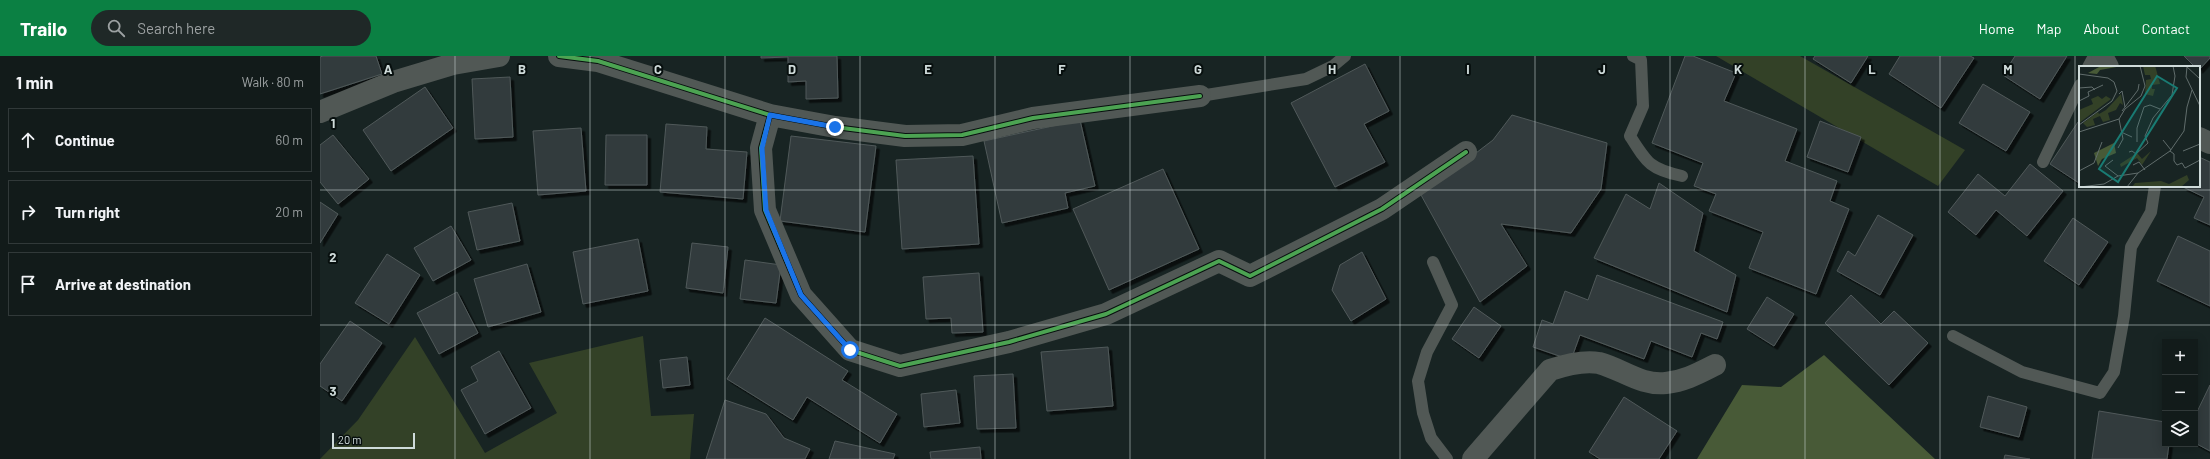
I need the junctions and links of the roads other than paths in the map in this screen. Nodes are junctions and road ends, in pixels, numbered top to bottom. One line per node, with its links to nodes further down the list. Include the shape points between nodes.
1 (499, 56): 11 (street, via 453,64 393,82)
2 (559, 56): 12 (street, via 598,61)
3 (1345, 56): 10 (lane, via 1332,66 1306,79)
4 (1633, 56): 17 (lane, via 1641,60 1643,106 1630,136 1642,156 1659,171)
5 (2094, 56): 7 (lane)
6 (2102, 56): 8 (street)
7 (2089, 66)
8 (2107, 66)
9 (2079, 87): 16 (lane)
10 (1200, 96): 12 (street, via 1033,118 962,135 905,136)
11 (320, 112)
12 (770, 115): 15 (street, via 762,148 766,210 801,295 850,350 900,366 1009,342 1106,314 1219,261 1250,276 1382,209)
13 (2200, 138): 14 (street)
14 (2210, 143)
15 (1466, 152)
16 (2043, 162)
17 (1682, 176)
18 (2154, 187): 20 (lane, via 2151,212 2131,247 2124,316 2114,372 2100,393 2022,372)
19 (1433, 262): 22 (lane, via 1452,305 1428,352 1418,381 1423,413 1431,438)
20 (1953, 336)
21 (1715, 364): 23 (street, via 1689,378 1665,384 1641,381 1598,363 1569,364 1550,370)
22 (1447, 459)
23 (1473, 459)

